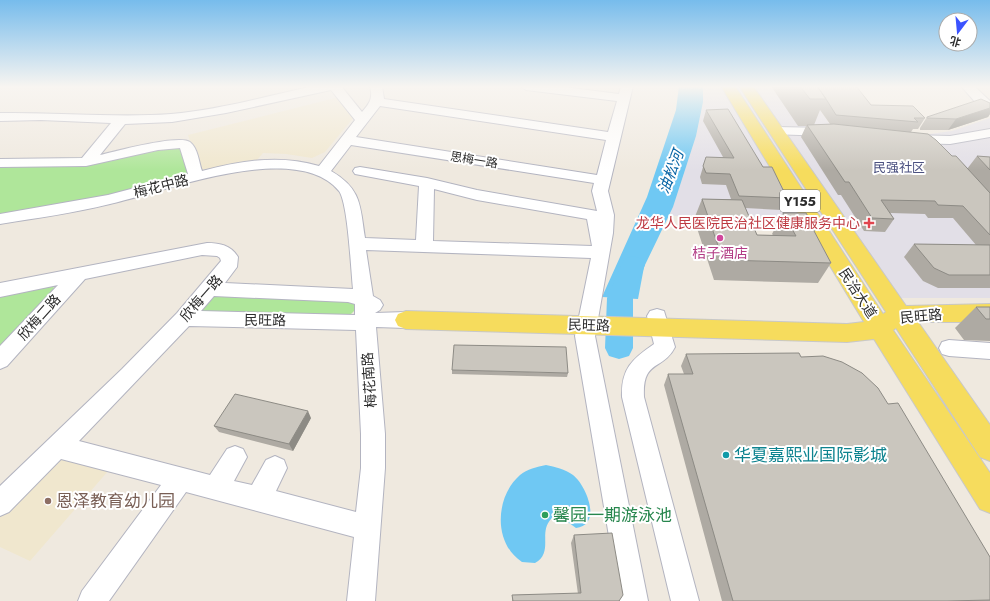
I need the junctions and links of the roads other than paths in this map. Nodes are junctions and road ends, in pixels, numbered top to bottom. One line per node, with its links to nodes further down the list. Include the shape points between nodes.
1 (201, 114): 10 (street)
2 (357, 114): 11 (street)
3 (367, 114): 11 (street)
4 (459, 114): 16 (street)
5 (620, 114): 16 (street)
6 (747, 114): 39 (main road, 民治大道 / Y155)
7 (765, 114): 12 (main road, 民治大道 / Y155)
8 (0, 117): 10 (street, via 48,116)
9 (818, 119): 13 (street)
10 (121, 120): 21 (street)
11 (362, 120): 19 (street)
12 (776, 131): 13 (street); 39 (main road, 民治大道 / Y155)
13 (826, 131): 14 (street)
14 (844, 133)
15 (990, 134): 18 (street, via 950,140)
16 (615, 137): 26 (street)
17 (894, 138): 18 (street)
18 (922, 138): 20 (street)
19 (346, 140): 24 (street); 26 (street, 思梅一路)
20 (944, 155)
21 (86, 162): 22 (street); 25 (street, via 158,146 180,144 185,145 188,150)
22 (0, 163)
23 (360, 171): 27 (street)
24 (322, 172): 25 (street, 梅花中路, via 290,165 261,164); 29 (street, 梅花南路, via 332,177 349,195)
25 (196, 177): 28 (street, 梅花中路, via 107,200)
26 (602, 180): 31 (street, via 600,191 606,215)
27 (427, 183): 30 (street); 31 (street, via 477,195 594,215)
28 (0, 219)
29 (357, 244): 30 (street); 35 (street, 梅花南路)
30 (424, 246): 31 (street)
31 (602, 252): 41 (street)
32 (79, 274): 33 (street, 欣梅一路, via 202,249 220,250 227,254 230,264); 34 (street, 欣梅一路); 46 (street, 欣梅二路)
33 (208, 289): 35 (street, 民旺路, via 348,295); 40 (street, 欣梅一路)
34 (0, 290)
35 (364, 300): 38 (street, 民旺路, via 378,307); 43 (street, 梅花南路)
36 (990, 302): 39 (main road, 民旺路, via 903,302)
37 (990, 313): 39 (main road, 民旺路, via 918,313)
38 (407, 314): 41 (main road, 民旺路); 43 (street, 民旺路)
39 (887, 316): 42 (main road, 民旺路, via 869,331 836,332); 48 (main road, 民治大道 / Y155); 53 (main road, 民治大道 / Y155)
40 (184, 318): 43 (street, 民旺路); 47 (street, 欣梅一路)
41 (593, 318): 42 (main road, 民旺路); 59 (street, via 585,340)
42 (652, 321): 60 (street, via 665,347 638,367 633,375 632,391)
43 (365, 322): 56 (street, 梅花南路, via 373,434)
44 (949, 348): 45 (street)
45 (990, 351)
46 (0, 360)
47 (58, 447): 51 (street); 55 (street, 欣梅一路)
48 (990, 448)
49 (235, 457): 52 (street)
50 (275, 468): 54 (street)
51 (180, 480): 52 (street); 57 (street)
52 (215, 489): 54 (street)
53 (990, 499)
54 (258, 500): 56 (street)
55 (0, 504)
56 (368, 528): 58 (street, 梅花南路)
57 (92, 601)
58 (361, 601)
59 (634, 601)
60 (685, 601)

